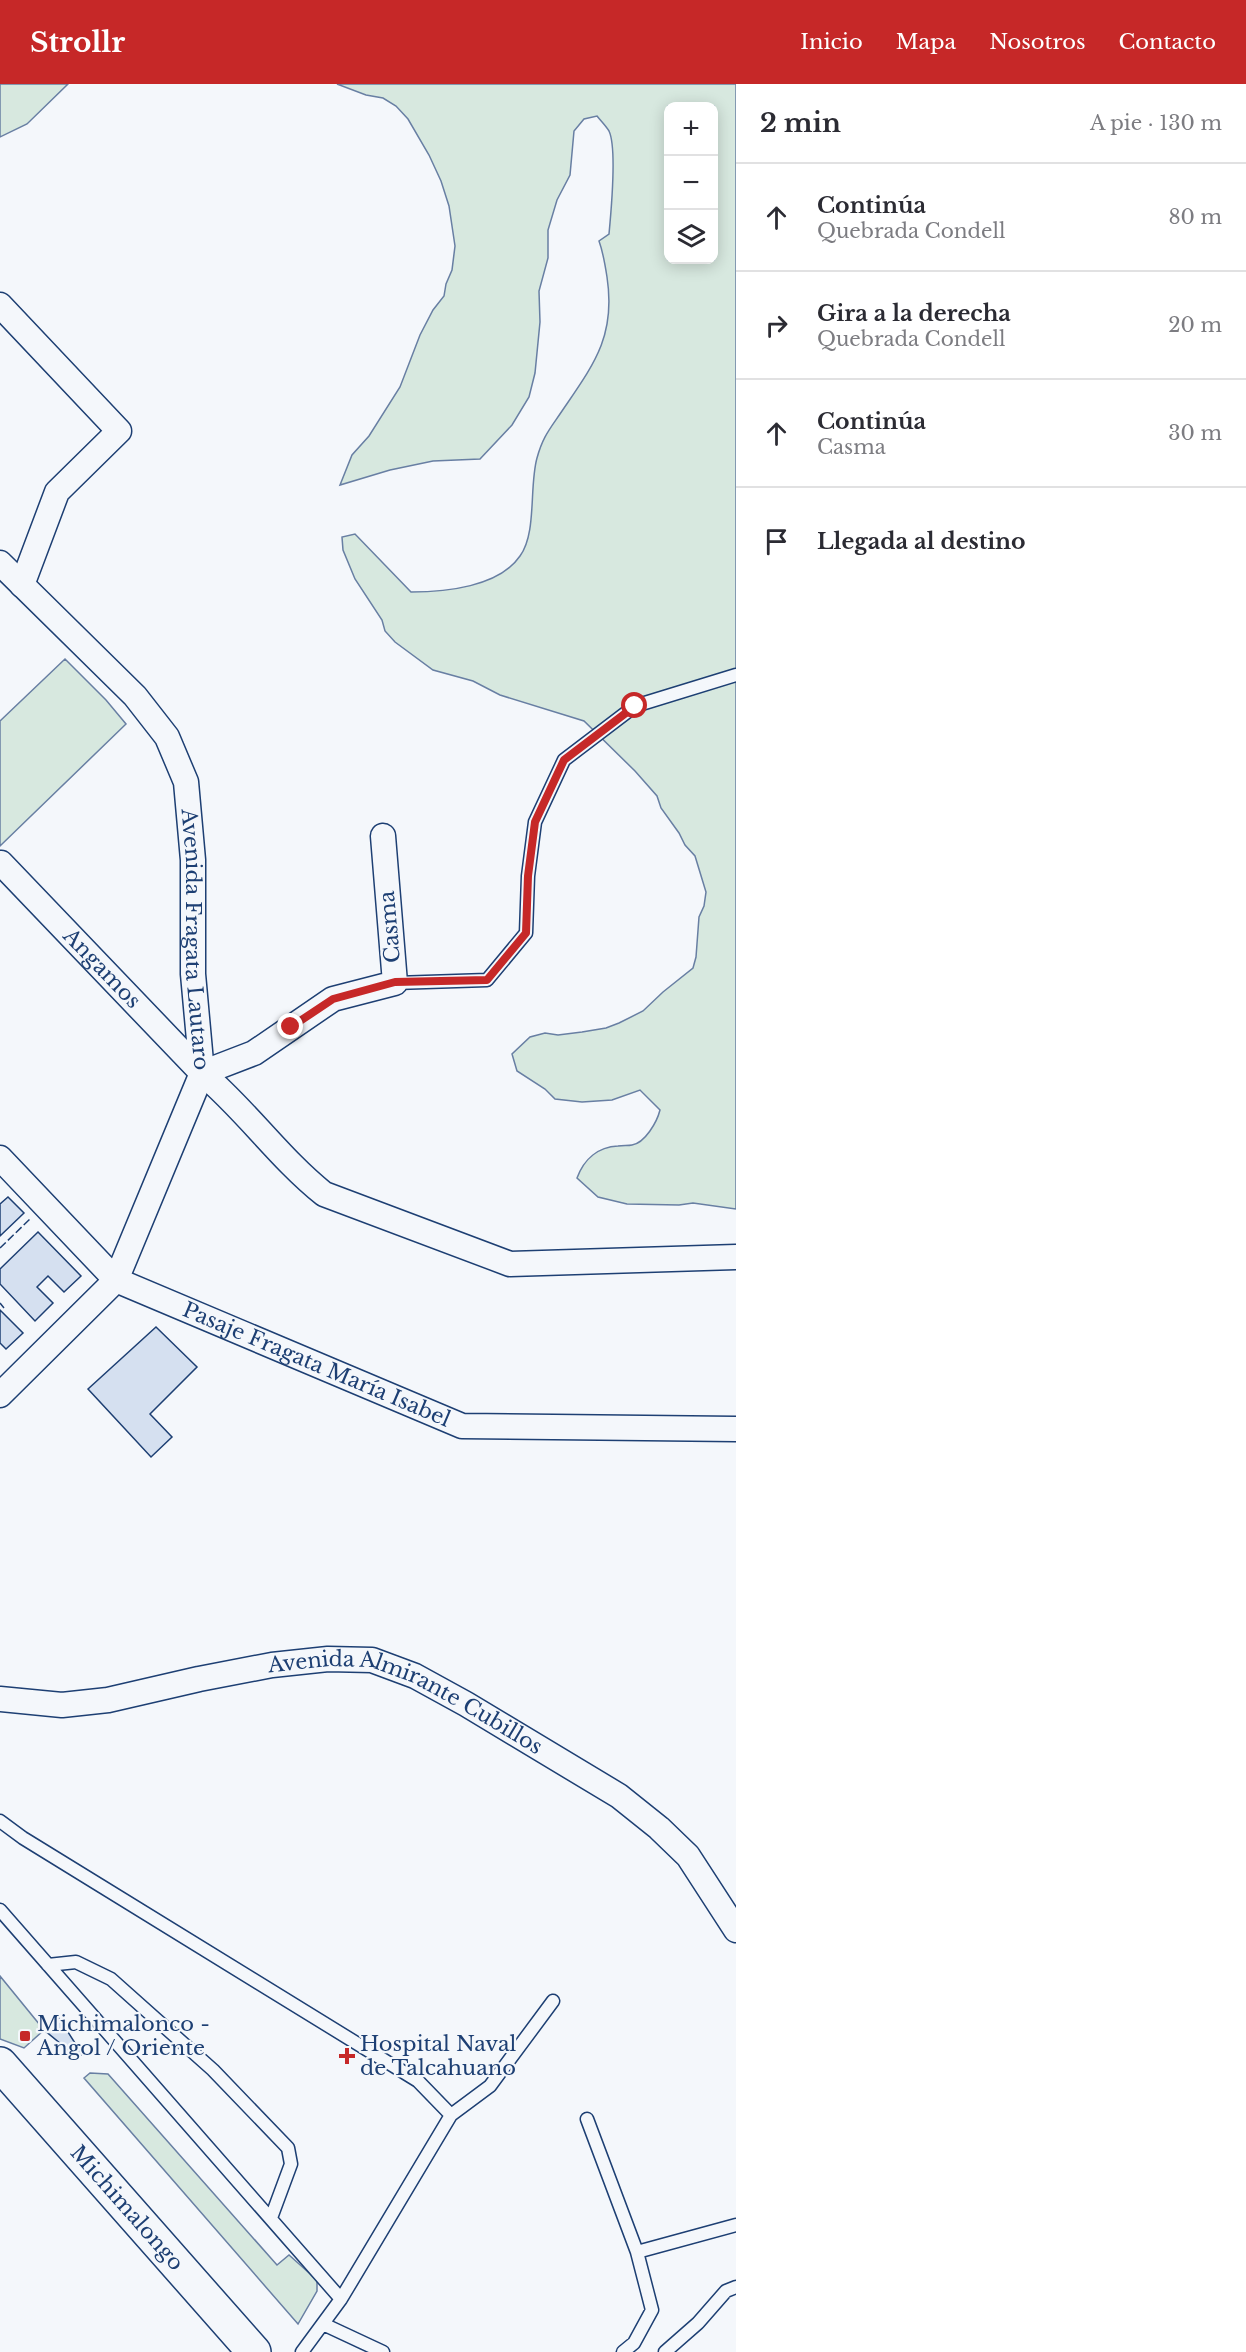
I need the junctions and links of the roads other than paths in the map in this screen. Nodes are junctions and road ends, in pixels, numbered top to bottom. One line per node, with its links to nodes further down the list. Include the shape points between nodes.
1 (0, 305): 3 (street, via 119,431 57,492)
2 (0, 563): 3 (street, Avenida Fragata Lautaro)
3 (22, 585): 8 (street, Avenida Fragata Lautaro, via 135,696 167,737 186,782)
4 (736, 675): 7 (lane, via 635,706 564,760 535,822 526,933 487,980)
5 (383, 836): 7 (street, Casma)
6 (1, 863): 8 (street, Angamos)
7 (395, 982): 8 (street, Casma, via 333,999 254,1053)
8 (202, 1073): 10 (street, via 229,1095 301,1176 324,1194 510,1264); 11 (street, Avenida Fragata Lautaro)
9 (0, 1158): 11 (street)
10 (736, 1257)
11 (116, 1280): 12 (street, Avenida Fragata Lautaro); 13 (street, Pasaje Fragata María Isabel, via 462,1426)
12 (0, 1395)
13 (736, 1429)
14 (0, 1699): 17 (street, Avenida Almirante Cubillos, via 62,1705 108,1700 272,1665 328,1659 372,1660 415,1676 466,1704 619,1796 688,1856)
15 (0, 1821): 21 (lane, via 418,2081)
16 (0, 1910): 18 (lane)
17 (736, 1930)
18 (48, 1965): 23 (lane); 23 (lane, via 76,1962 111,1979 213,2070 288,2148 291,2164)
19 (553, 2001): 21 (lane, via 490,2086)
20 (0, 2064): 29 (main road, Michimalongo)
21 (451, 2115): 27 (lane)
22 (587, 2119): 25 (lane)
23 (271, 2218): 27 (lane)
24 (736, 2226): 25 (lane)
25 (637, 2252): 32 (lane, via 652,2310 634,2343)
26 (736, 2287): 33 (lane, via 726,2291)
27 (341, 2299): 28 (lane)
28 (323, 2324): 30 (lane); 31 (lane)
29 (254, 2352)
30 (302, 2352)
31 (383, 2352)
32 (623, 2352)
33 (665, 2352)

